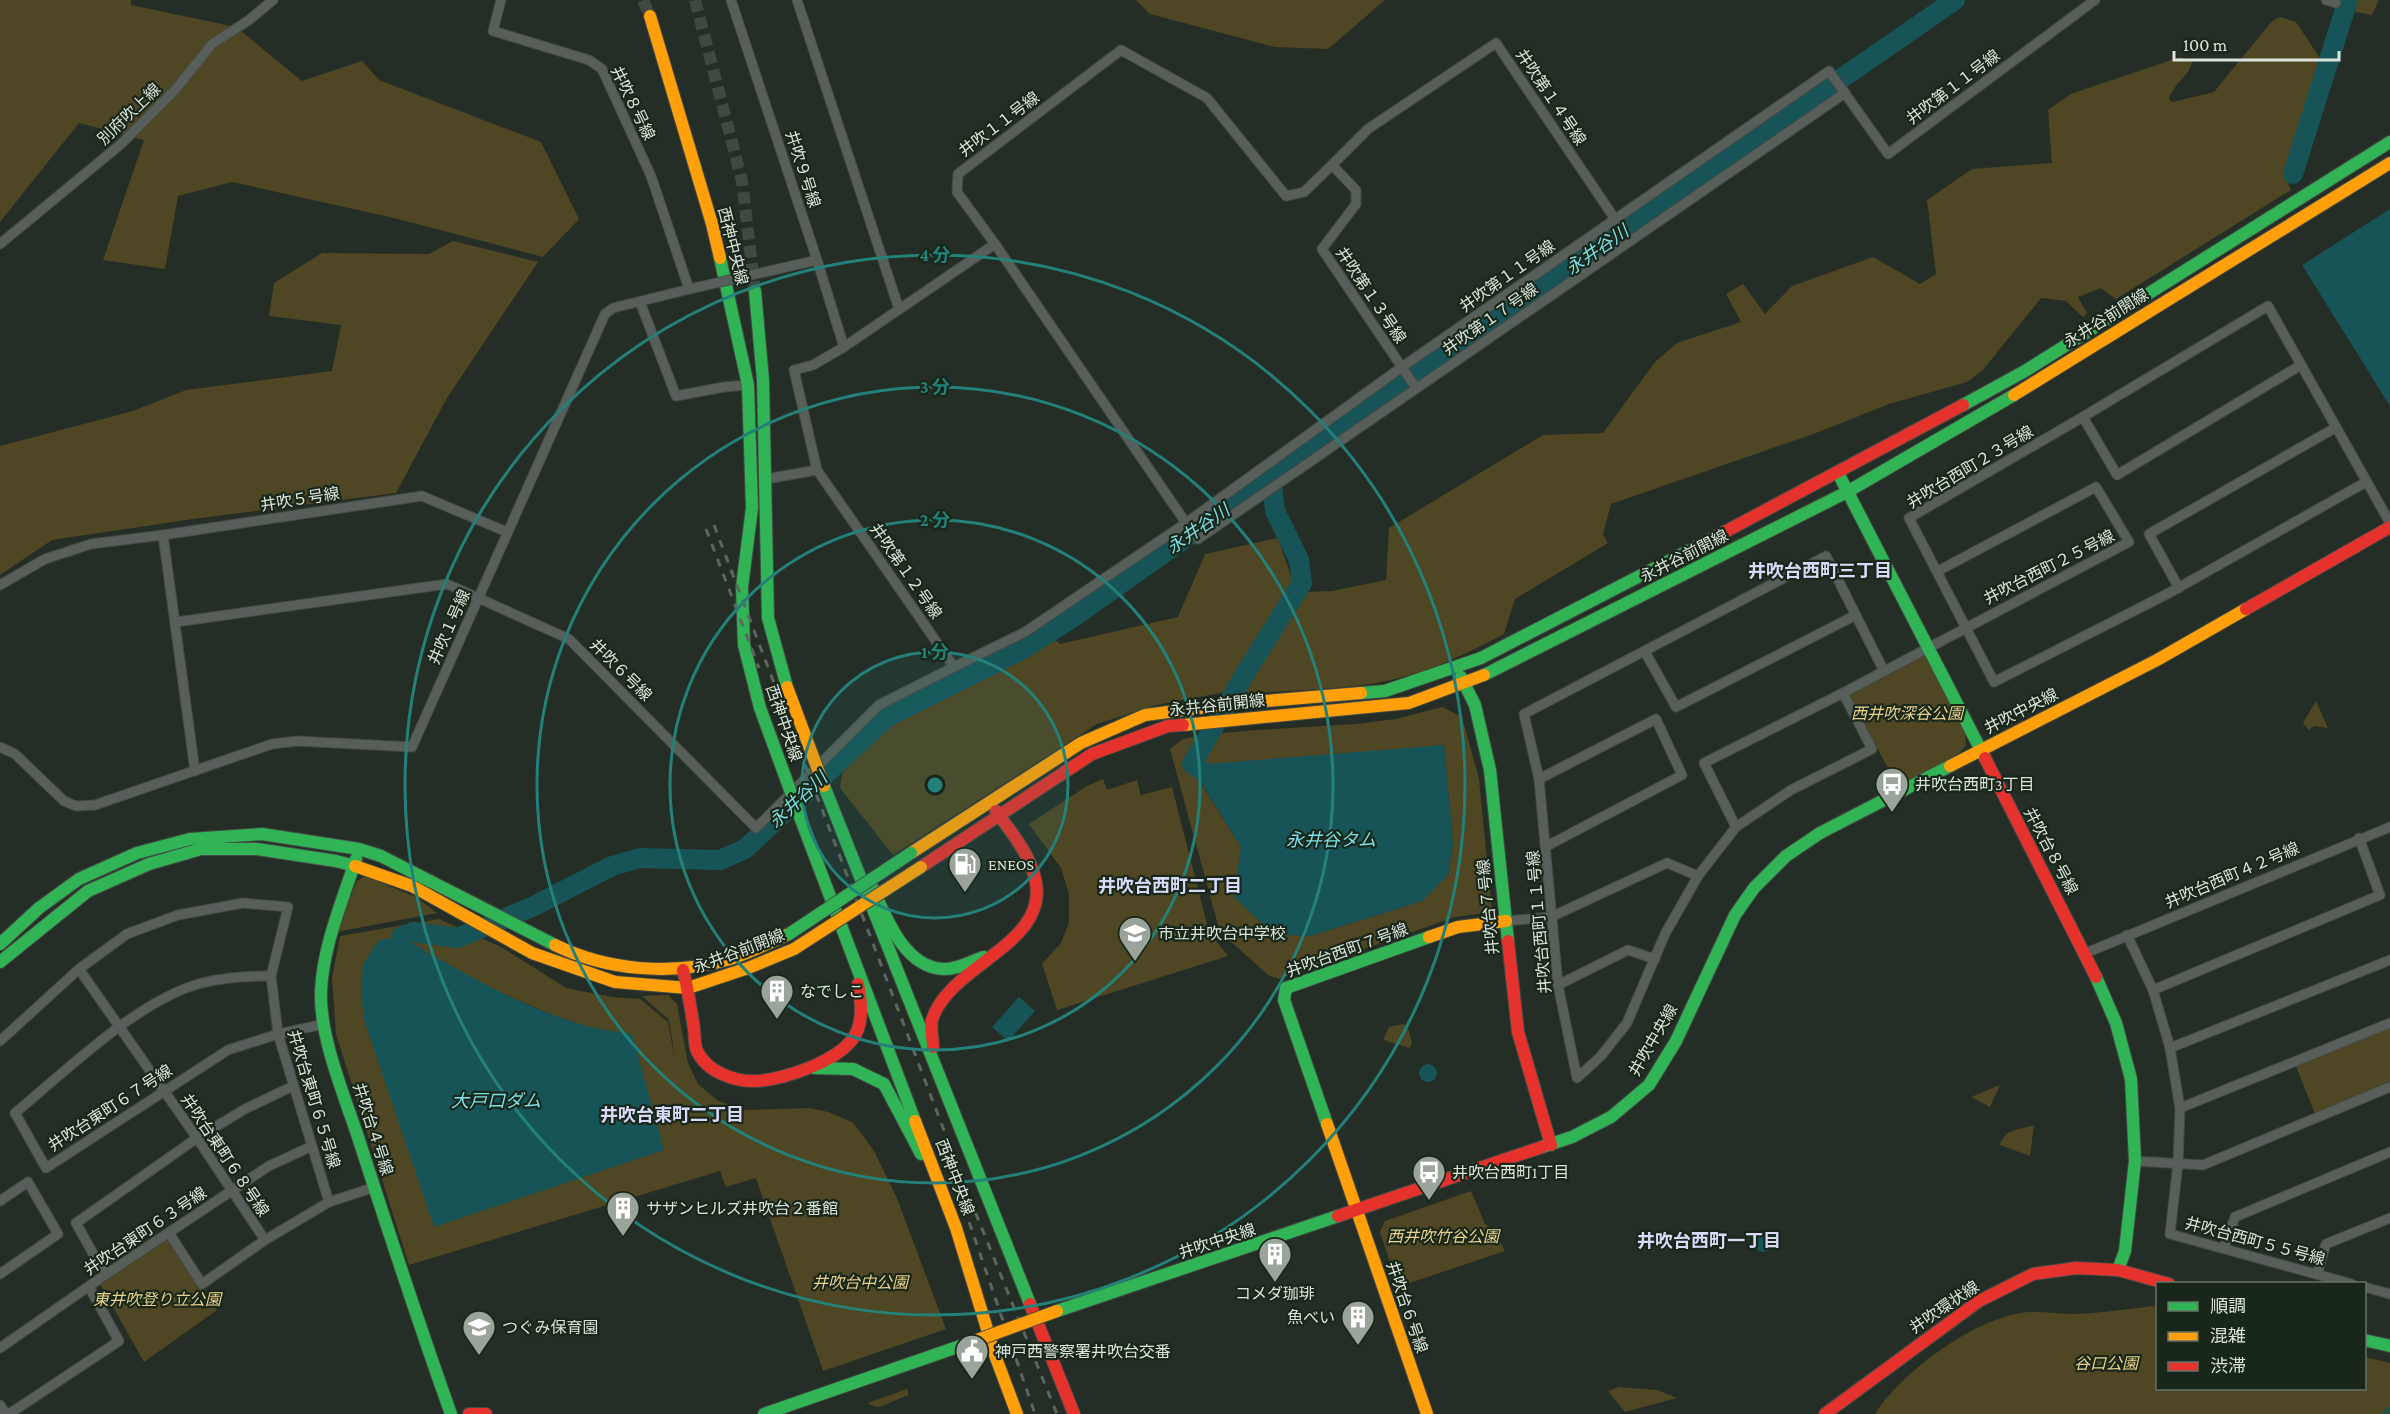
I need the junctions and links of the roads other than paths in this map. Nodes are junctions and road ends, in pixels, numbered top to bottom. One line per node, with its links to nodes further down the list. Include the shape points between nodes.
1 (273, 0): 15 (street, 別府吹上線, via 212,44 175,90 121,144)
2 (501, 0): 17 (street, 井吹８号線, via 493,31 589,60 602,69 651,176)
3 (731, 0): 16 (street, 井吹９号線)
4 (797, 0): 20 (street)
5 (2095, 0): 9 (street, 井吹第１１号線, via 1888,154)
6 (2326, 0): 7 (street)
7 (2336, 3)
8 (650, 16): 24 (street, 西神中央線, via 712,224)
9 (1843, 91): 13 (street, 井吹第１１号線, via 1829,71); 25 (street, 井吹第１７号線)
10 (2390, 141): 29 (street, 永井谷前開線, via 2025,371)
11 (2390, 163): 32 (street, 永井谷前開線, via 2025,388)
12 (1332, 165): 13 (street, 井吹第１４号線, via 1368,129 1496,43); 14 (street, 井吹１１号線, via 1304,192 1286,196 1207,98 1121,50 958,174 957,192); 23 (street, 井吹第１３号線, via 1356,190 1356,204 1322,249)
13 (1615, 219): 23 (street, 井吹第１１号線)
14 (995, 243): 20 (street); 33 (street)
15 (0, 244)
16 (817, 260): 17 (street, 井吹１号線, bridge); 21 (street, 井吹９号線)
17 (691, 289): 19 (street, 井吹１号線)
18 (755, 291): 30 (street, 西神中央線)
19 (640, 302): 24 (street, via 676,396); 35 (street, 井吹１号線, via 613,308 605,314)
20 (899, 309): 21 (street)
21 (844, 347): 28 (street, 井吹第１２号線, via 813,365 794,370)
22 (2301, 364): 26 (street, 井吹台西町２３号線, via 2268,306); 26 (street, via 2117,475); 27 (street, 井吹台西町２３号線)
23 (1402, 367): 25 (street, 井吹第１３号線); 33 (street, 井吹第１１号線)
24 (748, 385): 70 (street, 西神中央線, bridge, via 752,508 742,587 744,645 760,708)
25 (1416, 388): 33 (street, 井吹第１７号線, via 1198,539)
26 (2084, 417): 37 (street, 井吹台西町２３号線, via 1909,518)
27 (2336, 428): 31 (street, 井吹台西町２３号線); 39 (street, via 2150,534)
28 (817, 470): 30 (street); 46 (street, 井吹第１２号線)
29 (1838, 473): 32 (street, 井吹台８号線); 47 (street, 永井谷前開線)
30 (766, 479): 55 (street, 西神中央線, bridge, via 768,618 787,687)
31 (2366, 482): 34 (street, 井吹台西町２３号線); 39 (street, 井吹台西町２３号線)
32 (1847, 492): 44 (street, 井吹台８号線); 49 (street, 永井谷前開線)
33 (1188, 524): 46 (street, via 1025,632)
34 (2390, 525): 52 (street, 井吹中央線, via 2157,660)
35 (507, 532): 36 (street, 井吹５号線, via 422,496); 40 (street, 井吹１号線)
36 (163, 535): 38 (street, 井吹５号線, via 91,544 45,559); 42 (street)
37 (1938, 571): 43 (street, 井吹台西町２３号線); 43 (street, 井吹台西町２５号線, via 2096,487 2129,542)
38 (0, 585)
39 (2179, 588): 43 (street, 井吹台西町２３号線, via 1994,682)
40 (479, 597): 42 (street, 井吹６号線, via 447,584); 46 (street, 井吹６号線, via 569,639 756,828 879,705); 53 (street, 井吹１号線, via 412,747 289,742 272,744)
41 (1856, 615): 45 (street, via 1676,707); 45 (street, 井吹台西町１１号線, via 1827,556); 48 (street, 井吹台西町１１号線)
42 (176, 622): 53 (street)
43 (1966, 627): 44 (street, 井吹台西町２５号線)
44 (1927, 649): 48 (street, 井吹台西町２５号線); 52 (street, 井吹台８号線)
45 (1645, 652): 54 (street, 井吹台西町１１号線, via 1524,714)
46 (954, 667)
47 (1457, 668): 49 (street, 井吹台７号線); 56 (street, 永井谷前開線, via 1385,691 1145,715 1081,743)
48 (1884, 671): 50 (street, 井吹台西町２５号線)
49 (1464, 683): 57 (street, 永井谷前開線, via 1409,703 1168,726 1092,754); 66 (street, 井吹台７号線, via 1474,705 1490,770)
50 (1843, 693): 58 (street, 井吹台西町１１号線, via 1872,750 1791,790); 58 (street, 井吹台西町２５号線, via 1704,763)
51 (0, 747): 53 (street, 井吹１号線, via 15,754 64,801 76,806 95,805)
52 (1980, 750): 69 (street, 井吹台８号線); 94 (street, 井吹中央線, via 1820,833 1758,881 1735,915 1676,1041 1649,1085 1611,1117)
53 (195, 771)
54 (1539, 779): 61 (street, 井吹台西町１１号線); 61 (street, via 1656,719 1682,774)
55 (824, 786): 71 (street, via 892,929 912,955 928,966 944,969); 91 (street, 西神中央線)
56 (989, 801): 57 (street); 76 (street, 永井谷前開線, bridge, via 789,934 731,958)
57 (1000, 817): 71 (street, via 1027,858 1037,888 1035,913 1021,933); 79 (street, 永井谷前開線, bridge, via 794,949)
58 (1736, 827): 64 (street, 井吹台西町１１号線)
59 (2390, 827): 60 (street, 井吹台西町４２号線)
60 (2359, 838): 67 (street, 井吹台西町４２号線); 80 (street, via 2380,895)
61 (1547, 846): 65 (street, 井吹台西町１１号線)
62 (359, 849): 63 (street, 井吹台４号線); 68 (street, 永井谷前開線, via 262,834 190,840 136,853 80,879 39,908); 76 (street, 永井谷前開線, via 381,856 568,951 625,967)
63 (354, 865): 74 (street, 永井谷前開線, via 257,849 201,849 149,864 88,891); 79 (street, 永井谷前開線, via 412,886 532,953 615,982); 82 (street, 井吹台４号線, via 325,956 321,993)
64 (1698, 876): 65 (street, via 1667,863); 72 (street, 井吹台西町１１号線)
65 (1551, 917): 66 (street); 78 (street, 井吹台西町１１号線)
66 (1506, 921): 94 (street, 井吹台７号線, via 1518,1032); 103 (street, 井吹台西町７号線, via 1458,927 1286,988 1284,1000)
67 (2127, 935): 69 (street, 井吹台西町４２号線); 80 (street, 井吹台西町５５号線)
68 (0, 944)
69 (2086, 953): 97 (street, 井吹台８号線, via 2116,1023 2131,1079)
70 (853, 954): 87 (street, via 862,1006 858,1031 841,1052); 105 (street, 西神中央線)
71 (991, 955): 91 (street, via 953,987 936,1008 930,1035)
72 (1655, 958): 78 (street, via 1628,950); 78 (street, 井吹台西町１１号線, via 1627,1023 1577,1078)
73 (2390, 960): 86 (street)
74 (0, 962)
75 (79, 969): 77 (street, 井吹台東町６５号線, via 127,934 178,915 243,903 288,907); 83 (street, 井吹台東町６８号線); 85 (street, 井吹台東町６５号線)
76 (683, 970): 79 (street)
77 (271, 976): 83 (street, 井吹台東町６７号線, via 241,976 202,983 165,997); 84 (street, 井吹台東町６５号線)
78 (1558, 986)
79 (688, 988): 87 (street, via 698,1051 710,1067 730,1078 756,1081)
80 (2153, 990): 86 (street, 井吹台西町５５号線)
81 (2390, 1023): 92 (street)
82 (324, 1024): 84 (street, 井吹台東町６７号線); 99 (street, 井吹台４号線)
83 (120, 1027): 90 (street, 井吹台東町６８号線); 90 (street, 井吹台東町６７号線, via 15,1113 46,1168)
84 (278, 1034): 88 (street, 井吹台東町６５号線); 90 (street, 井吹台東町６７号線, via 228,1050)
85 (0, 1041)
86 (2170, 1048): 92 (street, 井吹台西町５５号線)
87 (812, 1068): 105 (street, via 853,1069 884,1084)
88 (293, 1086): 93 (street); 95 (street, 井吹台東町６５号線)
89 (2390, 1087): 98 (street, via 2203,1165)
90 (163, 1090): 93 (street, 井吹台東町６８号線)
91 (949, 1103): 128 (street, 西神中央線)
92 (2180, 1108): 98 (street, 井吹台西町５５号線)
93 (197, 1138): 100 (street, 井吹台東町６８号線); 112 (street, via 76,1222)
94 (1551, 1144): 103 (street, 井吹中央線)
95 (312, 1146): 100 (street, 井吹台東町６３号線, via 269,1166); 102 (street, 井吹台東町６５号線)
96 (2390, 1152): 108 (street, via 2235,1217)
97 (2135, 1161): 98 (street); 109 (street, 井吹台８号線, via 2125,1251)
98 (2178, 1164): 108 (street, 井吹台西町５５号線, via 2170,1234)
99 (375, 1187): 102 (street); 123 (street, 井吹台４号線)
100 (231, 1191): 106 (street, 井吹台東町６３号線); 107 (street, 井吹台東町６８号線)
101 (0, 1201): 110 (street, via 28,1182 58,1234)
102 (329, 1202): 107 (street)
103 (1356, 1211): 126 (street, 井吹中央線, bridge); 129 (street, 井吹台６号線)
104 (2390, 1218): 111 (street, via 2326,1244)
105 (956, 1228): 127 (street, 西神中央線)
106 (169, 1233): 107 (street, via 202,1284); 112 (street, 井吹台東町６３号線)
107 (265, 1240)
108 (2224, 1248): 111 (street, 井吹台西町５５号線)
109 (2118, 1270): 113 (street, 井吹環状線); 130 (street, 井吹環状線, via 2076,1268 2033,1274 1979,1301)
110 (0, 1274)
111 (2317, 1274): 114 (street, 井吹台西町５５号線)
112 (105, 1275): 115 (street, 井吹台東町６３号線)
113 (2162, 1282)
114 (2345, 1282)
115 (89, 1287): 120 (street, 井吹台東町６３号線); 122 (street, via 119,1341)
116 (2366, 1288): 117 (street)
117 (2390, 1294)
118 (2366, 1340): 119 (street)
119 (2390, 1346)
120 (0, 1348)
121 (0, 1405): 122 (street)
122 (8, 1414)
123 (451, 1414)
124 (469, 1414): 125 (street)
125 (486, 1414)
126 (764, 1414)
127 (1017, 1414)
128 (1074, 1414)
129 (1427, 1414)
130 (1825, 1414)

